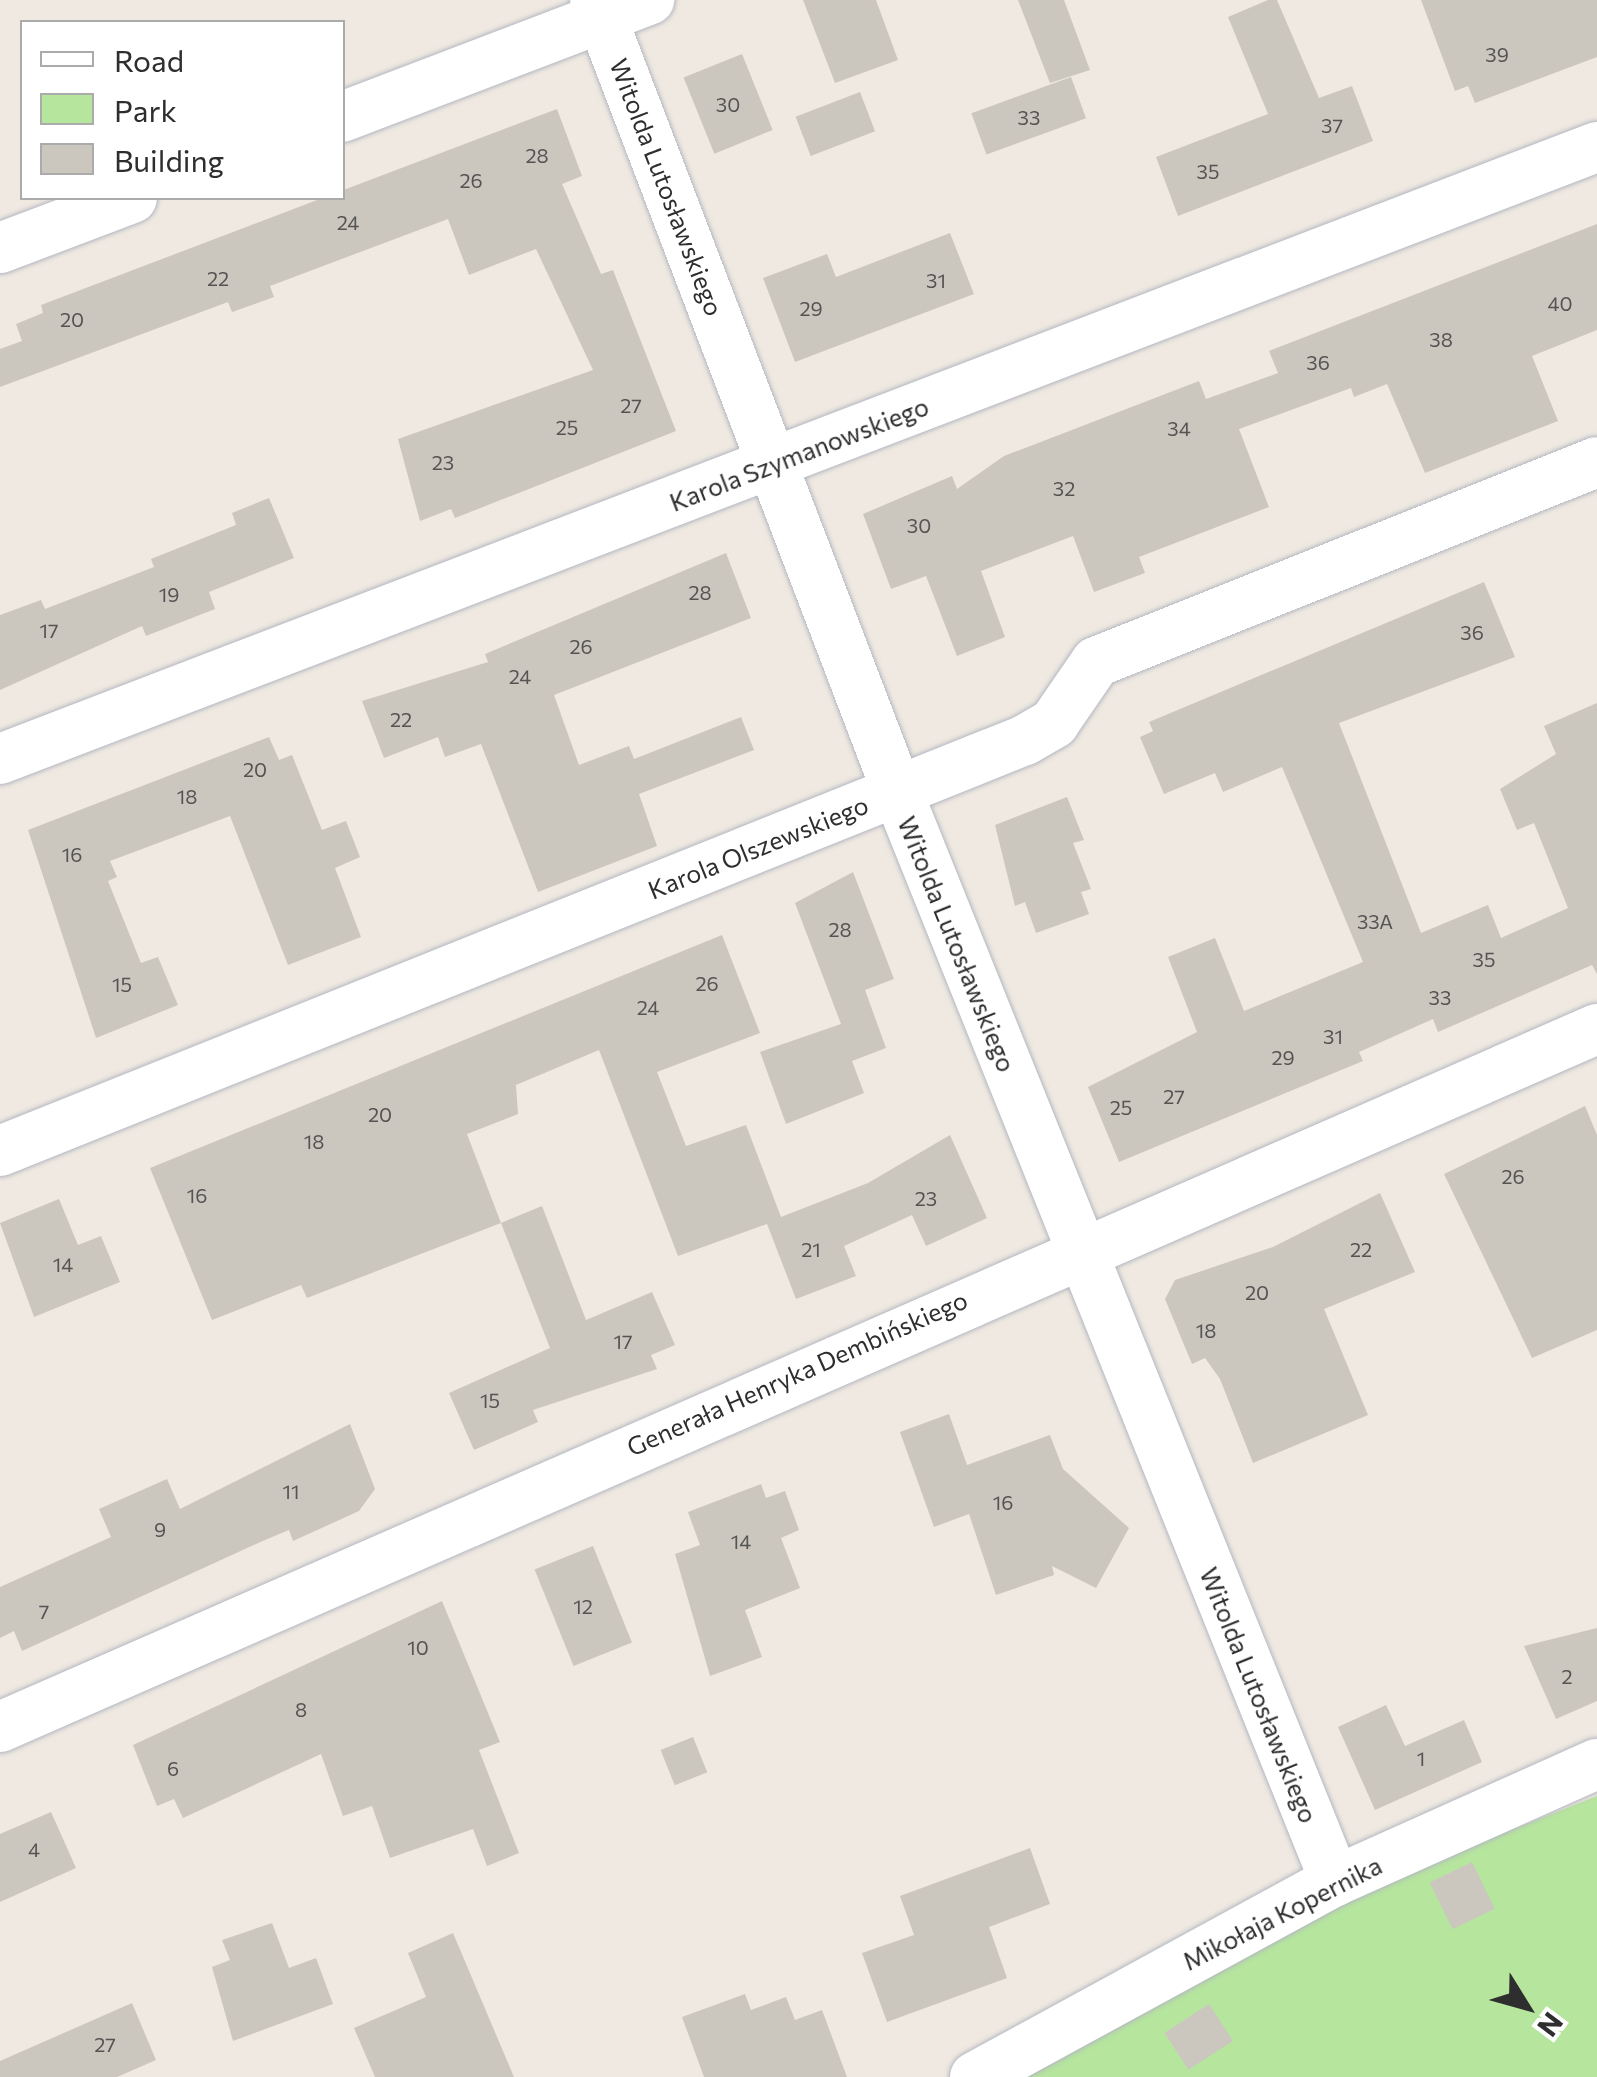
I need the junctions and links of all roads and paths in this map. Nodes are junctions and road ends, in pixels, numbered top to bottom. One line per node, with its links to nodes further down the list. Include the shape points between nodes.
1 (649, 0): 2 (street)
2 (598, 9): 3 (street); 8 (street, Witolda Lutosławskiego)
3 (345, 116)
4 (1597, 147): 8 (street, Karola Szymanowskiego)
5 (127, 200): 6 (street)
6 (0, 248)
7 (1597, 462): 10 (street, Karola Olszewskiego, via 1096,662 1054,724)
8 (773, 464): 9 (street, Karola Szymanowskiego); 10 (street, Witolda Lutosławskiego)
9 (0, 760)
10 (896, 792): 12 (street, Karola Olszewskiego); 13 (street, Witolda Lutosławskiego)
11 (1597, 1029): 13 (street, Generała Henryka Dembińskiego)
12 (0, 1151)
13 (1078, 1248): 14 (street, Generała Henryka Dembińskiego); 16 (street, Witolda Lutosławskiego)
14 (0, 1727)
15 (1597, 1764): 16 (street, Mikołaja Kopernika)
16 (1335, 1881): 17 (street, Mikołaja Kopernika)
17 (974, 2077)

